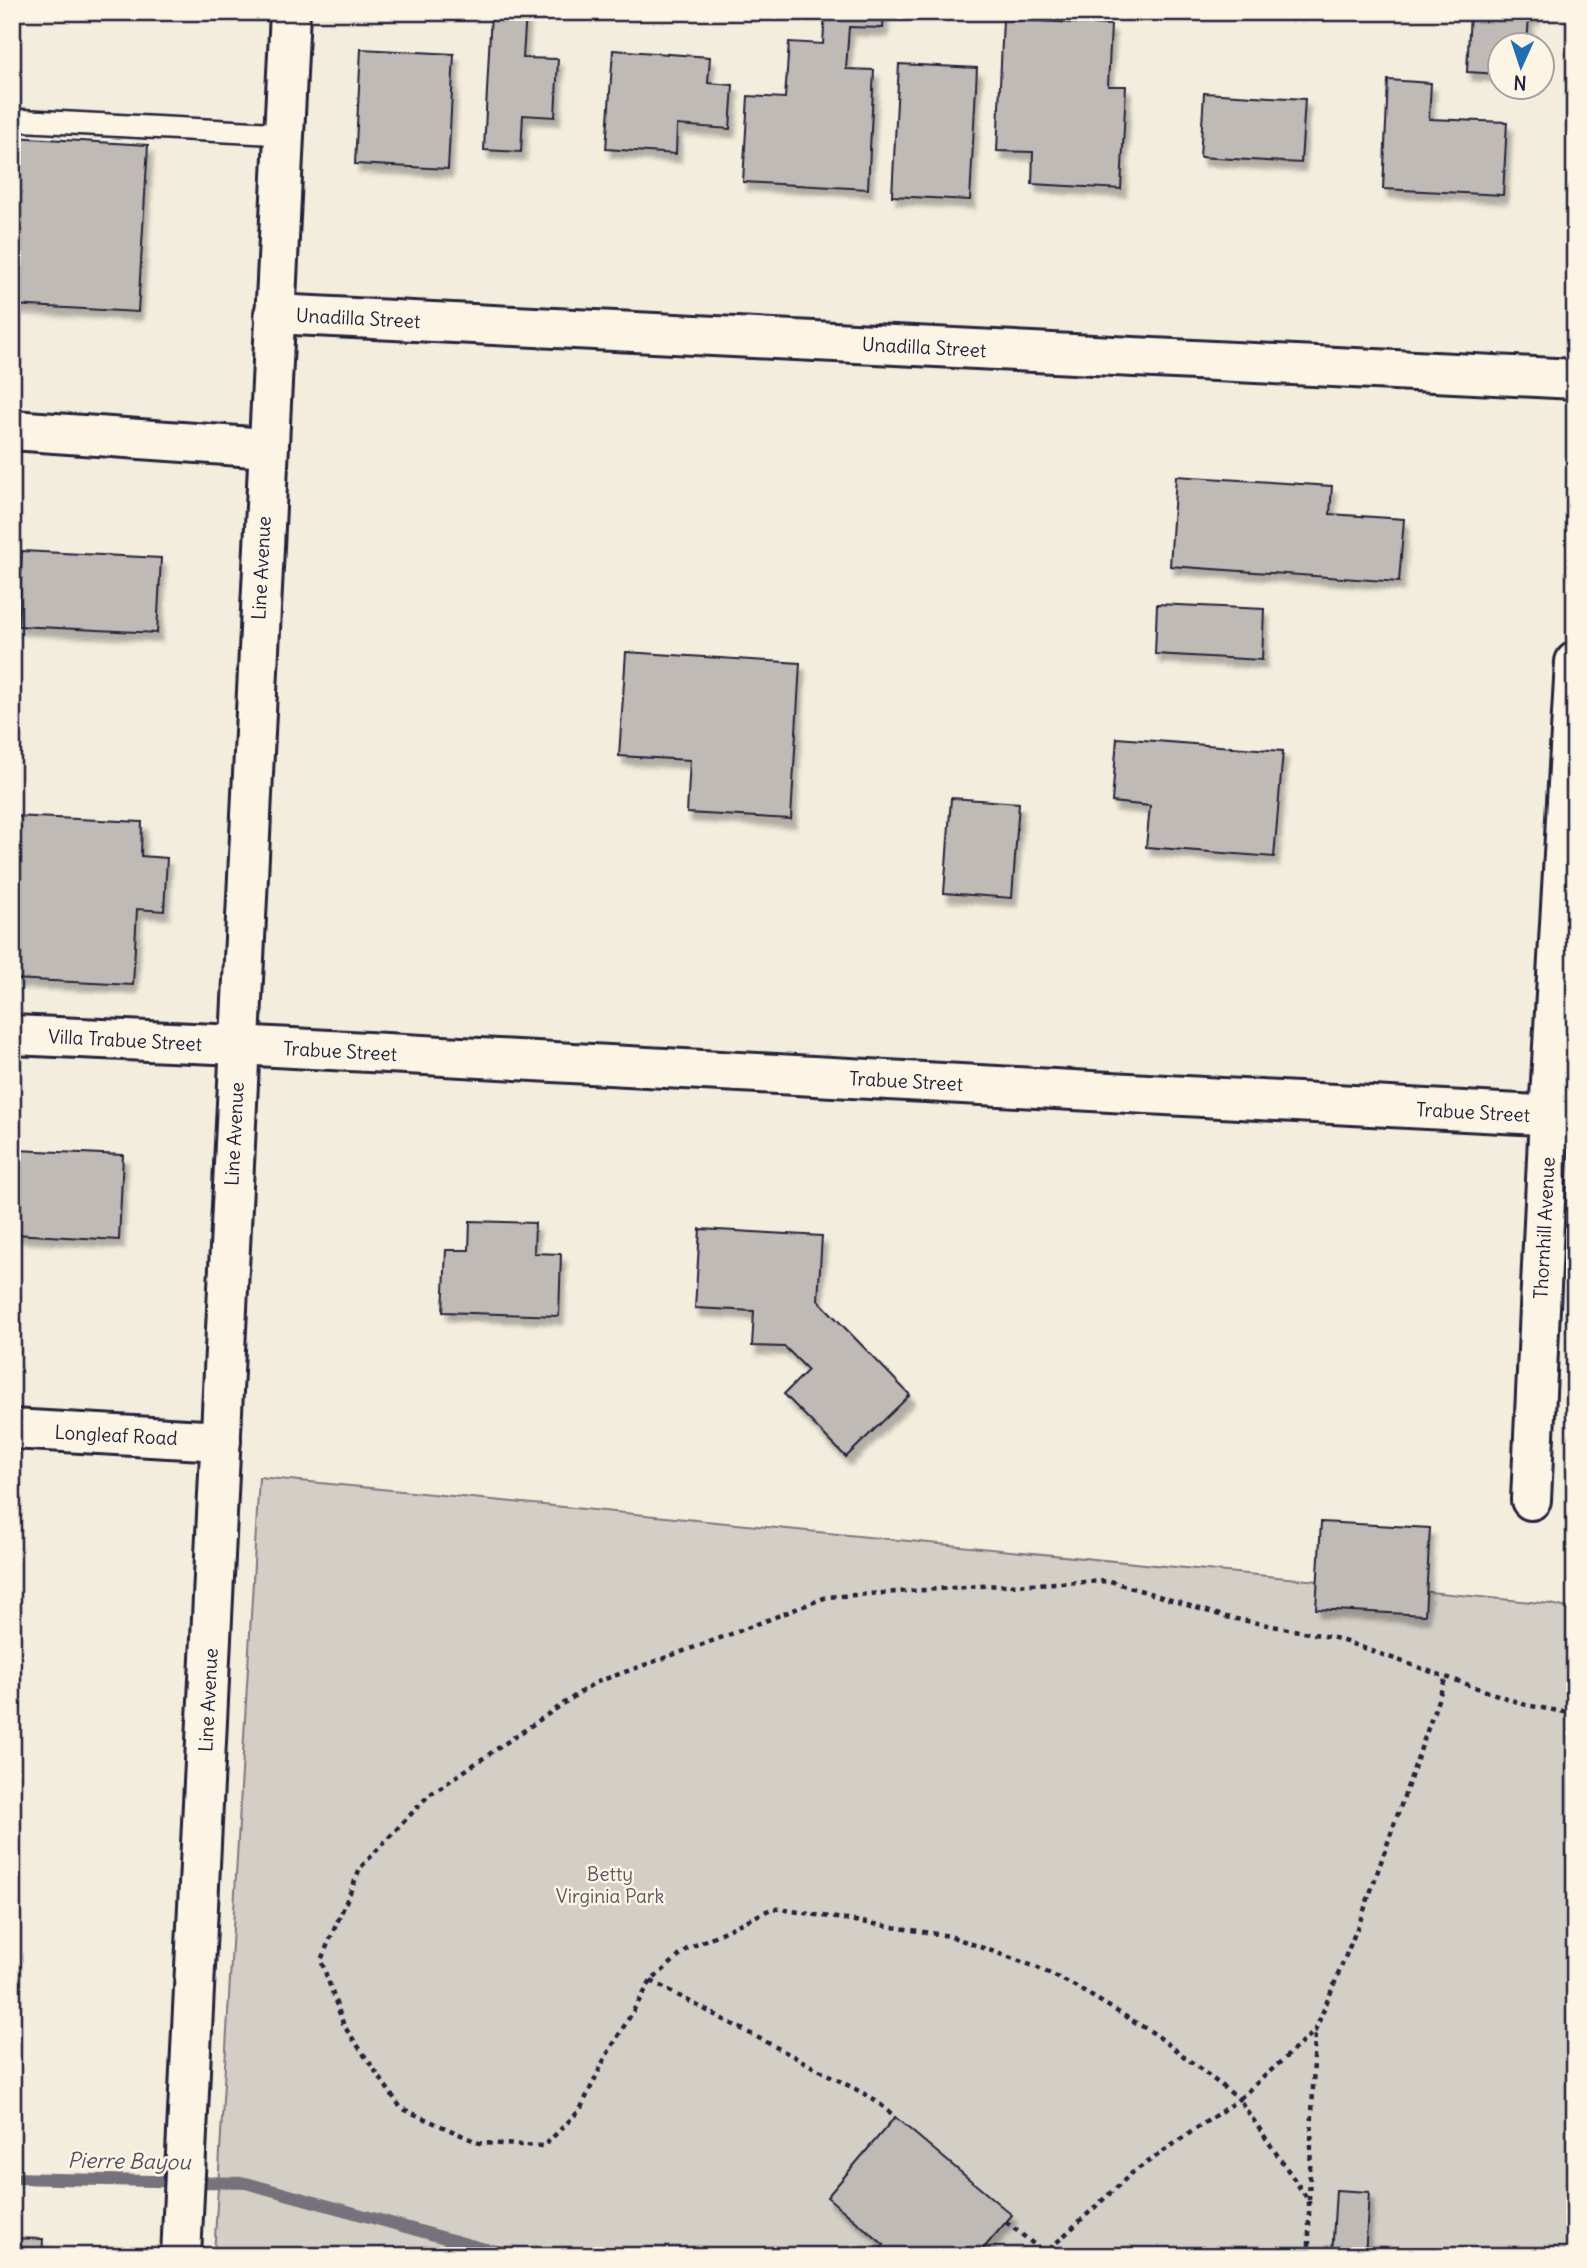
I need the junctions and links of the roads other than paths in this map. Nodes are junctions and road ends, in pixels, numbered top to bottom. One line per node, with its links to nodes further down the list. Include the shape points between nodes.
1 (290, 12): 3 (street, Line Avenue)
2 (12, 120): 3 (lane)
3 (284, 134): 4 (street, Line Avenue)
4 (274, 314): 5 (street, Unadilla Street); 7 (street, Line Avenue)
5 (1575, 379)
6 (12, 430): 7 (street)
7 (267, 448): 10 (street, Line Avenue)
8 (1575, 662): 11 (street, Thornhill Avenue)
9 (12, 1035): 10 (street, Villa Trabue Street)
10 (238, 1045): 11 (street, Trabue Street); 13 (street, Line Avenue)
11 (1562, 1116): 14 (street, Thornhill Avenue)
12 (12, 1429): 13 (street, Longleaf Road)
13 (220, 1441): 15 (street, Line Avenue)
14 (1531, 1500)
15 (181, 2256)

